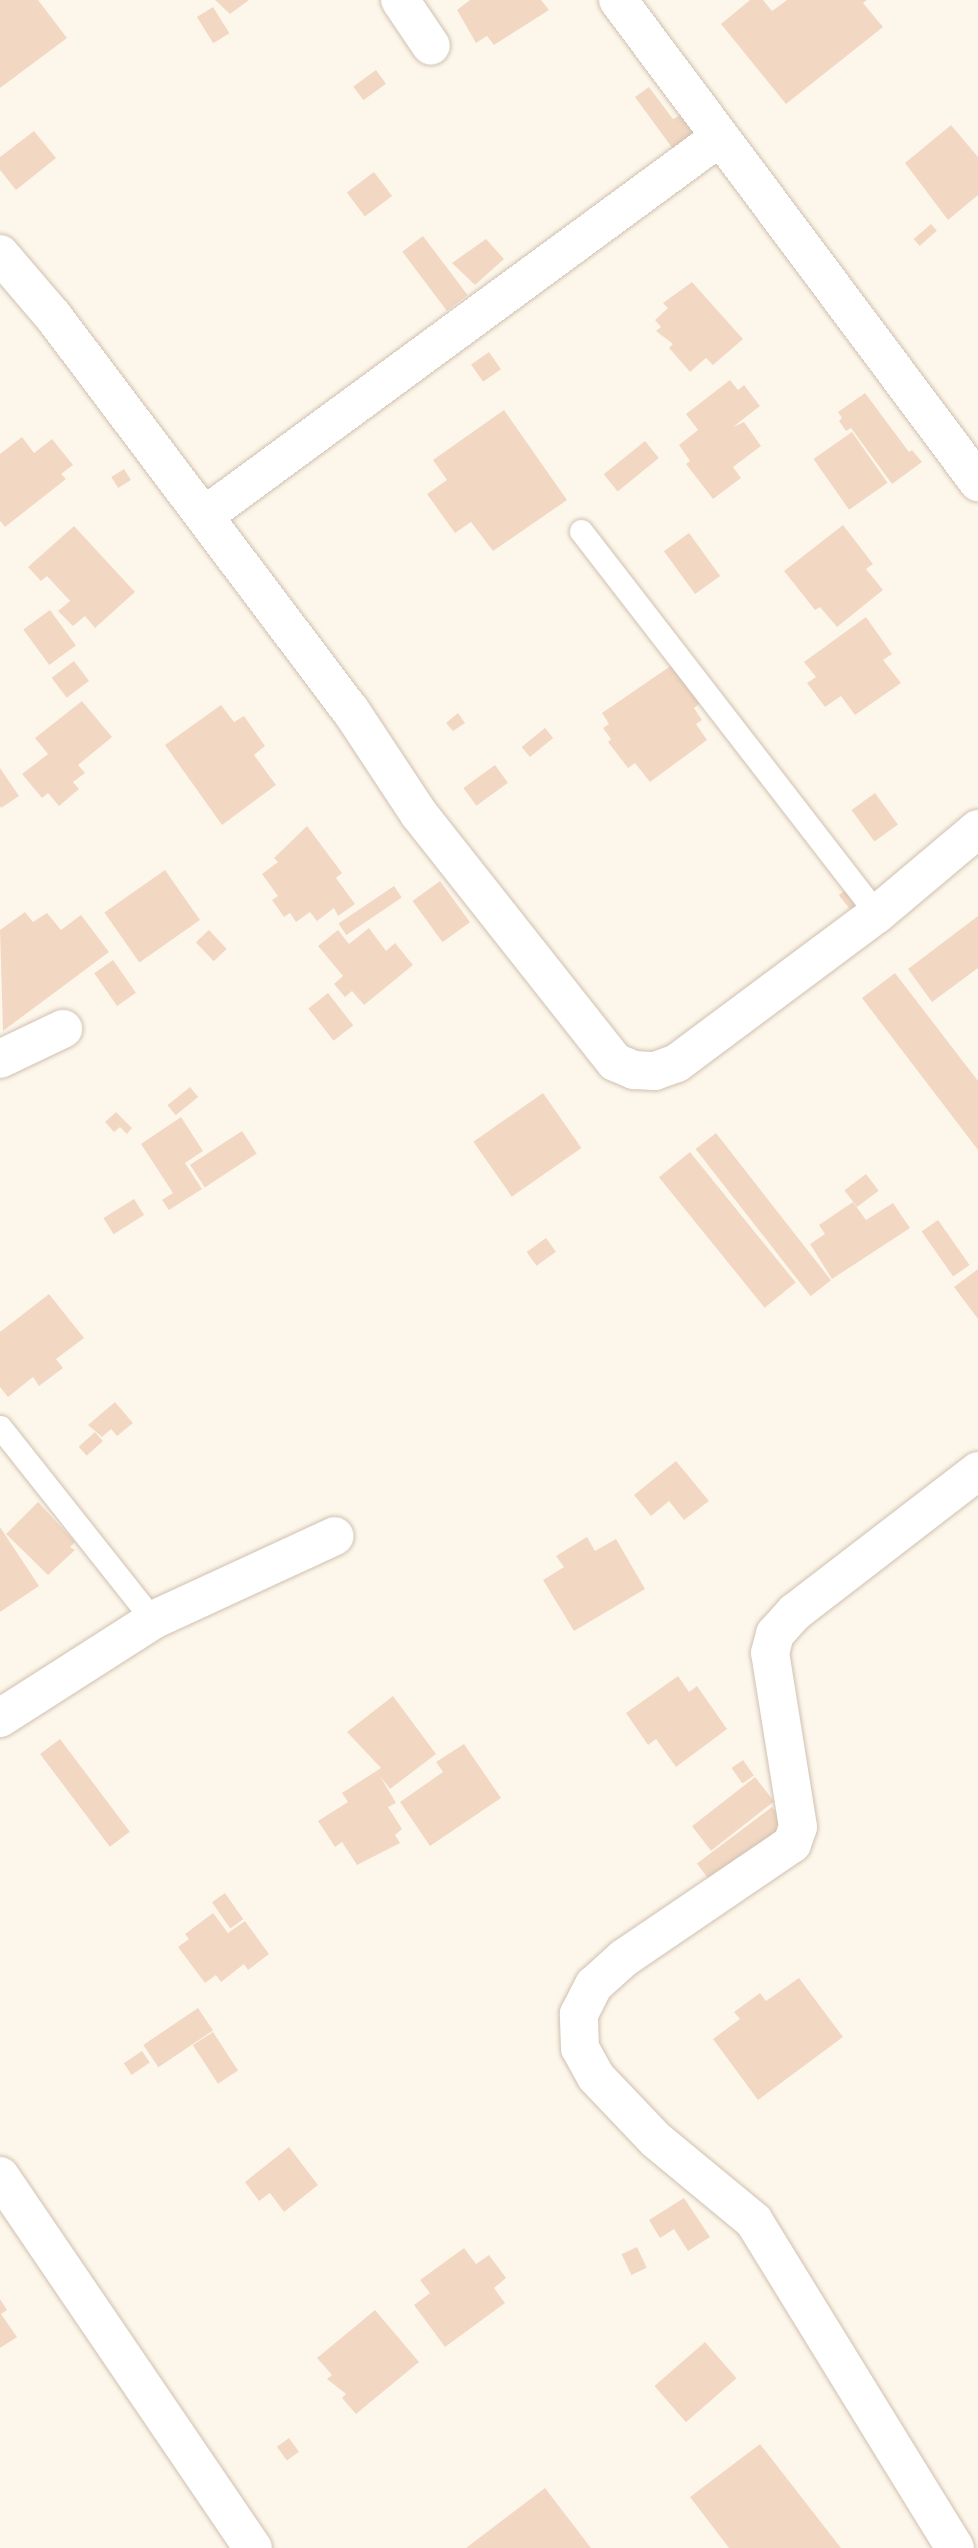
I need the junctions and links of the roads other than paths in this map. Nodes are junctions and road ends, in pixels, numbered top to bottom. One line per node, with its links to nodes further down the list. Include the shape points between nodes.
1 (400, 0): 3 (street)
2 (618, 0): 4 (street)
3 (431, 46)
4 (720, 137): 6 (street); 7 (street)
5 (0, 254): 7 (street, via 53,316)
6 (978, 482)
7 (204, 516): 10 (street, via 351,711 419,814 615,1062 654,1072 677,1063)
8 (581, 531): 10 (lane)
9 (978, 829): 10 (street)
10 (877, 914)
11 (63, 1029): 12 (street)
12 (0, 1059)
13 (0, 1427): 16 (lane)
14 (978, 1471): 20 (street, via 795,1612 775,1634 769,1653 798,1827 792,1844 624,1958 594,1985 579,2014 580,2048 596,2077 656,2140 754,2221)
15 (335, 1536): 16 (street)
16 (153, 1620): 17 (street)
17 (0, 1718)
18 (0, 2176): 19 (street)
19 (253, 2548)
20 (954, 2548)

